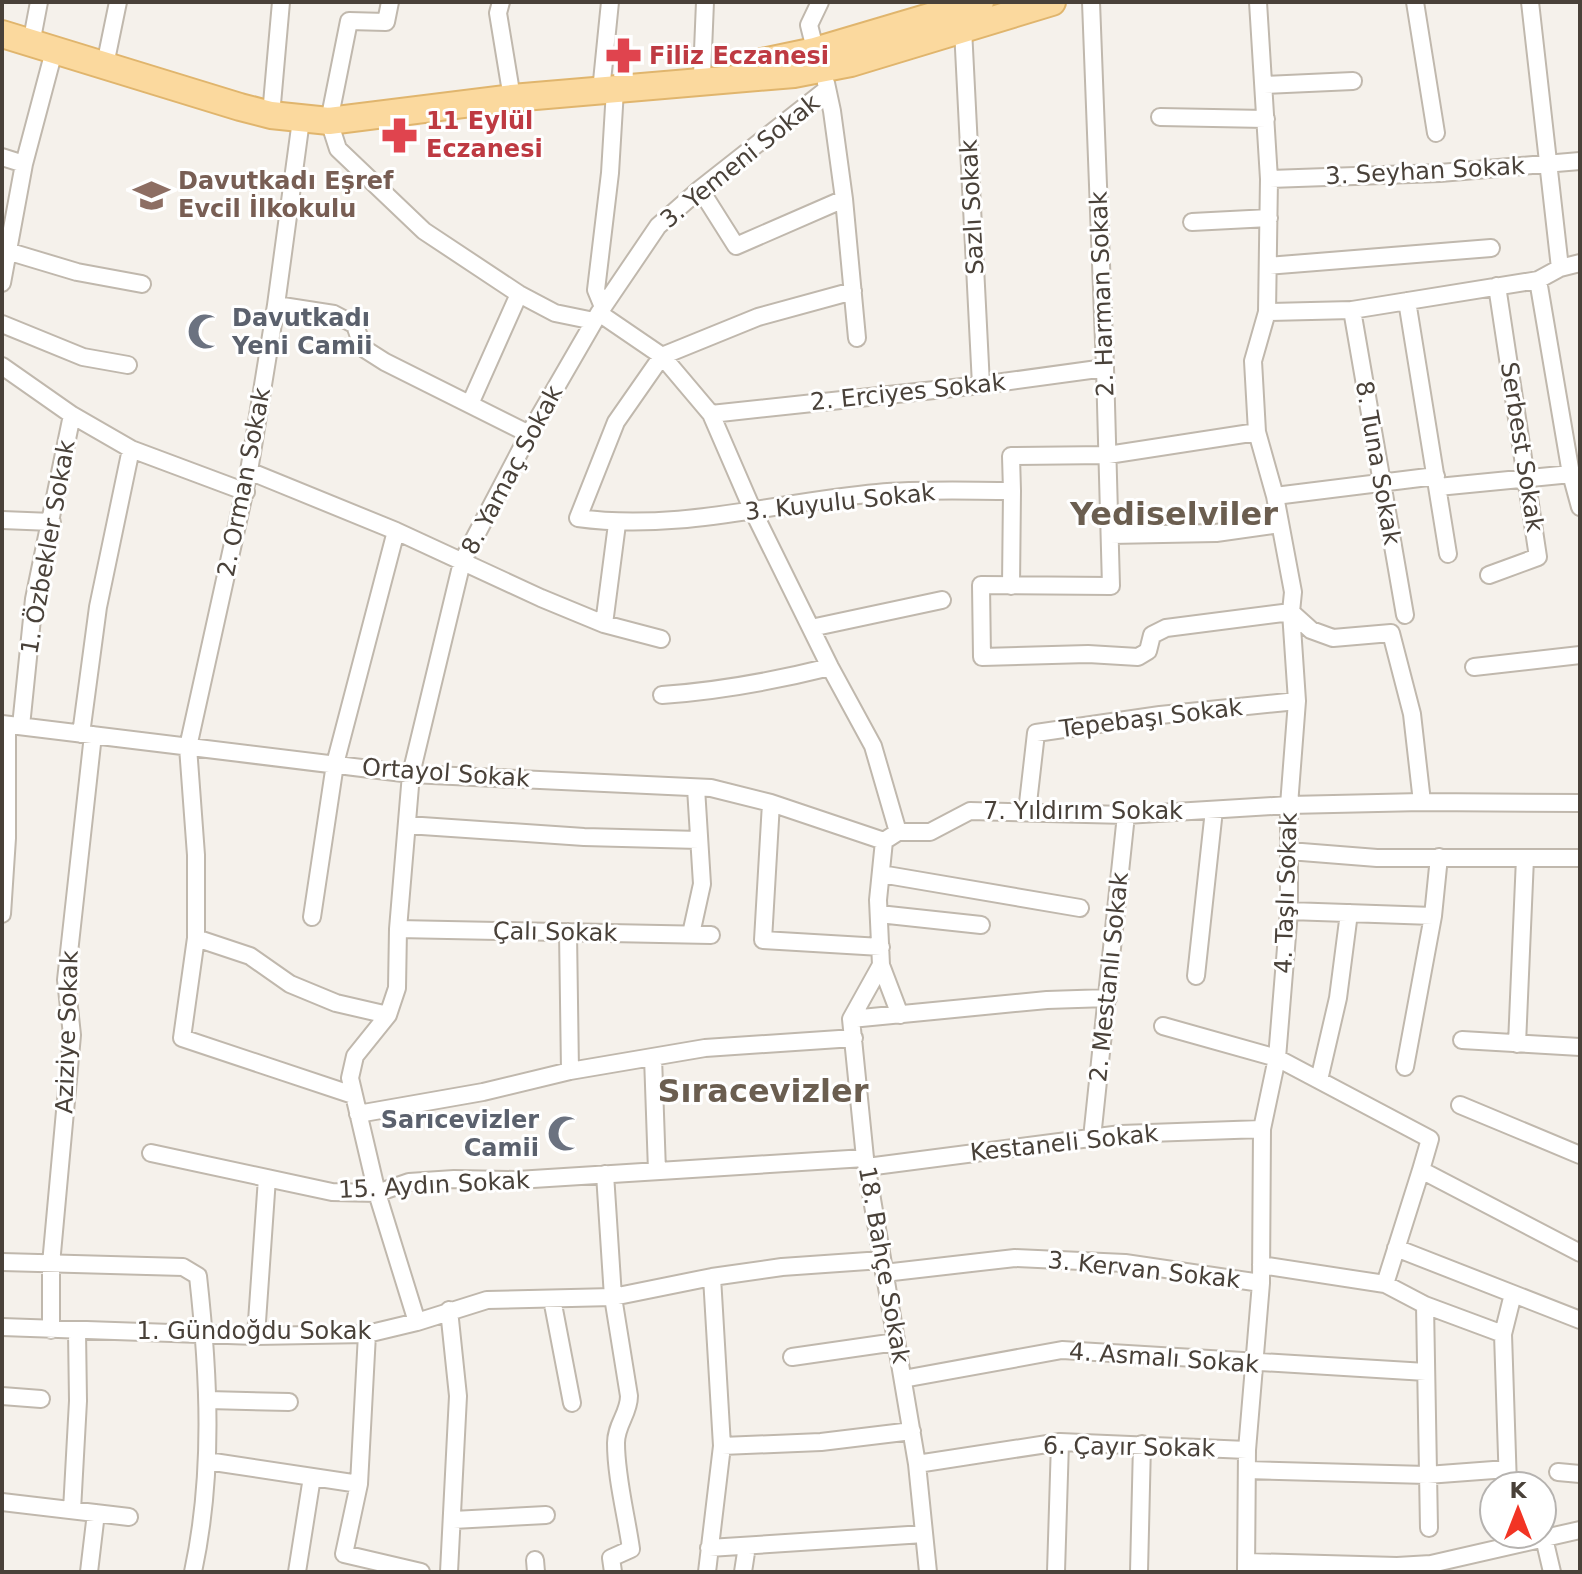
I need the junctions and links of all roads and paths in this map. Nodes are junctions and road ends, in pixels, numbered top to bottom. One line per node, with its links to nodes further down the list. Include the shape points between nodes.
1 (39, 2): 16 (street)
2 (118, 2): 17 (street)
3 (281, 2): 24 (street)
4 (390, 2): 28 (street, via 386,22 349,21)
5 (501, 2): 23 (street, via 498,13)
6 (610, 2): 22 (street)
7 (705, 2): 19 (street)
8 (820, 2): 18 (street, via 809,25)
9 (1052, 2): 14 (main road)
10 (1091, 2): 60 (street, 2. Harman Sokak)
11 (1258, 2): 21 (street, 4. Taşlı Sokak)
12 (1415, 2): 29 (street)
13 (1530, 2): 33 (street)
14 (965, 10): 18 (main road, via 851,63); 61 (street, Sazlı Sokak)
15 (2, 34): 16 (main road)
16 (42, 48): 17 (main road); 32 (street)
17 (105, 65): 24 (main road)
18 (821, 70): 19 (main road); 22 (main road); 35 (street, 3. Yemeni Sokak); 36 (street)
19 (702, 75): 22 (main road)
20 (1353, 81): 21 (street)
21 (1264, 85): 26 (street, 4. Taşlı Sokak)
22 (619, 90): 23 (main road); 54 (street, via 596,290)
23 (512, 98): 28 (main road)
24 (271, 115): 27 (main road)
25 (1160, 117): 26 (street)
26 (1266, 119): 34 (street, 4. Taşlı Sokak)
27 (301, 120): 28 (main road); 51 (street, 2. Orman Sokak)
28 (329, 121): 49 (street, via 338,149 424,231)
29 (1436, 133)
30 (2, 157): 32 (street)
31 (1580, 161): 33 (street, 3. Seyhan Sokak)
32 (24, 164): 40 (street)
33 (1546, 164): 34 (street, 3. Seyhan Sokak); 43 (street)
34 (1269, 179): 37 (street, 4. Taşlı Sokak)
35 (700, 189): 36 (street, via 736,246); 54 (street, 3. Yemeni Sokak, via 658,226)
36 (844, 199): 48 (street)
37 (1269, 218): 38 (street); 42 (street, 4. Taşlı Sokak)
38 (1192, 222)
39 (1491, 248): 42 (street)
40 (7, 251): 45 (street); 46 (street)
41 (1580, 263): 43 (street)
42 (1268, 266): 53 (street, 4. Taşlı Sokak)
43 (1560, 268): 44 (street)
44 (1538, 280): 47 (street); 70 (street)
45 (2, 283)
46 (142, 284)
47 (1497, 286): 50 (street); 71 (street, Serbest Sokak)
48 (853, 291): 56 (street); 57 (street, via 758,317)
49 (519, 294): 54 (street, via 555,313); 62 (street)
50 (1407, 301): 52 (street); 72 (street)
51 (276, 305): 62 (street, via 334,314 355,325 363,348); 69 (street, 2. Orman Sokak)
52 (1352, 310): 53 (street); 73 (street, 8. Tuna Sokak)
53 (1267, 312): 65 (street, 4. Taşlı Sokak, via 1253,361)
54 (599, 314): 57 (street); 66 (street, 8. Yamaç Sokak)
55 (2, 324): 58 (street, via 83,357)
56 (857, 338)
57 (662, 356): 63 (street); 81 (street, 3. Kuyulu Sokak, via 616,422 578,518)
58 (128, 365)
59 (2, 366): 64 (street)
60 (1105, 368): 61 (street, 2. Erciyes Sokak); 68 (street, 2. Harman Sokak)
61 (981, 385): 63 (street, 2. Erciyes Sokak)
62 (470, 404): 66 (street)
63 (711, 414): 78 (street)
64 (72, 415): 67 (street); 80 (street, 1. Özbekler Sokak)
65 (1257, 432): 68 (street); 76 (street, 4. Taşlı Sokak)
66 (529, 434): 86 (street, 8. Yamaç Sokak)
67 (131, 449): 75 (street); 101 (street, Aziziye Sokak, via 98,607)
68 (1108, 455): 74 (street, via 1011,456); 84 (street, 2. Harman Sokak)
69 (249, 471): 75 (street, 2. Orman Sokak); 83 (street)
70 (1571, 474): 71 (street); 77 (street)
71 (1526, 479): 72 (street); 87 (street, Serbest Sokak, via 1538,557)
72 (1437, 482): 73 (street); 85 (street)
73 (1380, 484): 76 (street); 91 (street, 8. Tuna Sokak)
74 (1012, 491): 78 (street, 3. Kuyulu Sokak, via 876,493); 88 (street)
75 (246, 492): 102 (street, 2. Orman Sokak)
76 (1275, 496): 82 (street, 4. Taşlı Sokak)
77 (1580, 507)
78 (753, 511): 81 (street, 3. Kuyulu Sokak); 93 (street)
79 (2, 520): 80 (street)
80 (52, 522): 100 (street, 1. Özbekler Sokak)
81 (617, 524): 92 (street)
82 (1280, 524): 84 (street, via 1216,533); 90 (street, 4. Taşlı Sokak, via 1293,592)
83 (396, 531): 86 (street); 103 (street)
84 (1110, 535): 88 (street, 2. Harman Sokak, via 1111,586)
85 (1448, 554)
86 (462, 562): 92 (street); 104 (street, 8. Yamaç Sokak)
87 (1489, 575)
88 (1011, 586): 90 (street, via 981,585 982,657 1138,657 1148,651 1152,635 1166,628)
89 (942, 600): 93 (street)
90 (1291, 612): 99 (street, 4. Taşlı Sokak); 106 (street, via 1311,630 1333,638 1391,633 1412,714)
91 (1405, 615)
92 (604, 624): 94 (street)
93 (811, 628): 96 (street)
94 (661, 639)
95 (1580, 655): 97 (street)
96 (830, 667): 98 (street, via 772,681); 114 (street, via 873,746)
97 (1474, 667)
98 (662, 695)
99 (1297, 701): 109 (street, 4. Taşlı Sokak); 111 (street, Tepebaşı Sokak, via 1036,733)
100 (10, 725): 101 (street, Ortayol Sokak); 124 (street, 1. Özbekler Sokak)
101 (87, 734): 102 (street, Ortayol Sokak); 167 (street, Aziziye Sokak, via 66,980 72,1035)
102 (188, 747): 103 (street, Ortayol Sokak); 133 (street, 2. Orman Sokak)
103 (335, 764): 104 (street, Ortayol Sokak); 127 (street)
104 (411, 774): 105 (street, Ortayol Sokak); 113 (street, 8. Yamaç Sokak)
105 (696, 788): 107 (street, Ortayol Sokak); 115 (street)
106 (1422, 802): 108 (street, 7. Yıldırım Sokak); 109 (street, 7. Yıldırım Sokak)
107 (771, 803): 114 (street, Ortayol Sokak); 134 (street, via 763,940)
108 (1580, 803)
109 (1289, 805): 110 (street, 7. Yıldırım Sokak); 116 (street, 4. Taşlı Sokak)
110 (1214, 810): 112 (street, 7. Yıldırım Sokak); 136 (street)
111 (1027, 812): 112 (street, 7. Yıldırım Sokak); 114 (street, 7. Yıldırım Sokak, via 970,811 930,832)
112 (1126, 815): 137 (street, 2. Mestanlı Sokak)
113 (407, 825): 115 (street); 129 (street, 8. Yamaç Sokak)
114 (891, 837): 120 (street)
115 (699, 840): 131 (street, via 702,884)
116 (1289, 851): 117 (street); 122 (street, 4. Taşlı Sokak)
117 (1439, 857): 118 (street); 126 (street)
118 (1525, 858): 119 (street); 144 (street)
119 (1580, 858)
120 (881, 874): 121 (street); 125 (street)
121 (1080, 908)
122 (1289, 911): 123 (street); 147 (street, 4. Taşlı Sokak)
123 (1349, 913): 126 (street); 150 (street, via 1338,998)
124 (2, 914)
125 (879, 914): 128 (street); 134 (street)
126 (1433, 916): 148 (street)
127 (312, 917)
128 (981, 925)
129 (398, 929): 130 (street, Çalı Sokak); 138 (street, 8. Yamaç Sokak, via 397,988)
130 (568, 932): 131 (street, Çalı Sokak); 149 (street)
131 (691, 934): 132 (street, Çalı Sokak)
132 (711, 935)
133 (196, 938): 138 (street, via 250,956 290,984 336,1003); 151 (street, 2. Orman Sokak, via 182,1038)
134 (881, 947): 135 (street)
135 (881, 965): 139 (street); 140 (street)
136 (1196, 976)
137 (1108, 998): 139 (street); 155 (street, 2. Mestanlı Sokak)
138 (388, 1015): 151 (street, via 355,1056)
139 (900, 1015): 140 (street)
140 (851, 1019): 142 (street, 18. Bahçe Sokak)
141 (1163, 1026): 147 (street)
142 (854, 1038): 146 (street, via 705,1048); 158 (street, 18. Bahçe Sokak)
143 (1462, 1040): 144 (street)
144 (1517, 1044): 145 (street)
145 (1580, 1047)
146 (653, 1057): 149 (street); 160 (street)
147 (1277, 1058): 150 (street); 154 (street, 4. Taşlı Sokak)
148 (1405, 1067)
149 (570, 1071): 153 (street)
150 (1319, 1080): 159 (street, via 1430,1139)
151 (353, 1095): 153 (street)
152 (1460, 1105): 157 (street)
153 (358, 1114): 163 (street)
154 (1262, 1129): 155 (street, Kestaneli Sokak); 168 (street, 4. Taşlı Sokak)
155 (1092, 1138): 158 (street, Kestaneli Sokak)
156 (151, 1153): 162 (street, 15. Aydın Sokak)
157 (1580, 1155)
158 (866, 1162): 160 (street, 15. Aydın Sokak); 169 (street, 18. Bahçe Sokak)
159 (1421, 1170): 164 (street); 165 (street)
160 (657, 1171): 161 (street, 15. Aydın Sokak)
161 (605, 1174): 163 (street, 15. Aydın Sokak, via 409,1182); 174 (street)
162 (267, 1178): 163 (street, 15. Aydın Sokak, via 332,1192); 186 (street)
163 (377, 1193): 179 (street)
164 (1396, 1248): 172 (street); 173 (street)
165 (1580, 1253)
166 (2, 1262): 167 (street)
167 (51, 1264): 181 (street, Aziziye Sokak); 183 (street, via 183,1267 198,1276)
168 (1261, 1265): 171 (street, 4. Taşlı Sokak); 172 (street)
169 (883, 1266): 170 (street, 1. Gündoğdu Sokak, via 782,1267); 171 (street, 3. Kervan Sokak, via 1015,1258 1125,1263); 187 (street, 18. Bahçe Sokak)
170 (712, 1277): 174 (street, 1. Gündoğdu Sokak); 200 (street)
171 (1261, 1283): 189 (street, 4. Taşlı Sokak)
172 (1385, 1284): 176 (street)
173 (1513, 1294): 178 (street); 185 (street)
174 (613, 1297): 175 (street, 1. Gündoğdu Sokak); 234 (street, via 629,1396 616,1445 631,1549 611,1558)
175 (552, 1299): 177 (street, 1. Gündoğdu Sokak, via 487,1300); 196 (street)
176 (1425, 1305): 185 (street); 190 (street)
177 (449, 1310): 179 (street, 1. Gündoğdu Sokak); 217 (street, via 458,1396)
178 (1580, 1320)
179 (417, 1322): 184 (street, 1. Gündoğdu Sokak)
180 (2, 1327): 181 (street, 1. Gündoğdu Sokak)
181 (51, 1330): 182 (street, 1. Gündoğdu Sokak)
182 (77, 1331): 183 (street, 1. Gündoğdu Sokak); 213 (street)
183 (205, 1334): 186 (street, 1. Gündoğdu Sokak); 194 (street)
184 (367, 1334): 186 (street, 1. Gündoğdu Sokak); 211 (street)
185 (1503, 1334): 205 (street)
186 (256, 1336)
187 (896, 1342): 188 (street); 191 (street, 18. Bahçe Sokak)
188 (792, 1357)
189 (1253, 1364): 190 (street, 4. Asmalı Sokak); 191 (street, 4. Asmalı Sokak, via 1062,1350); 201 (street, 4. Taşlı Sokak)
190 (1426, 1372): 208 (street)
191 (903, 1379): 197 (street, 18. Bahçe Sokak)
192 (2, 1396): 193 (street)
193 (41, 1399)
194 (208, 1400): 195 (street); 202 (street)
195 (289, 1402)
196 (572, 1403)
197 (912, 1431): 200 (street); 203 (street, 18. Bahçe Sokak)
198 (1060, 1442): 199 (street, 6. Çayır Sokak); 203 (street, 6. Çayır Sokak); 238 (street)
199 (1142, 1444): 201 (street, 6. Çayır Sokak); 239 (street)
200 (722, 1446): 223 (street)
201 (1247, 1450): 204 (street, 4. Taşlı Sokak)
202 (207, 1461): 209 (street); 230 (street, via 203,1526)
203 (917, 1464): 220 (street, 18. Bahçe Sokak)
204 (1247, 1470): 208 (street); 227 (street, 4. Taşlı Sokak)
205 (1507, 1470)
206 (1558, 1472): 207 (street)
207 (1580, 1474)
208 (1427, 1475): 210 (street); 218 (street)
209 (312, 1477): 211 (street); 231 (street)
210 (1478, 1477)
211 (359, 1484): 232 (street, via 344,1554)
212 (2, 1502): 213 (street)
213 (72, 1510): 214 (street)
214 (96, 1513): 216 (street); 229 (street)
215 (546, 1515): 217 (street)
216 (129, 1517)
217 (453, 1520): 233 (street)
218 (1429, 1528)
219 (1580, 1530): 221 (street)
220 (924, 1534): 222 (street); 237 (street, 18. Bahçe Sokak)
221 (1558, 1535)
222 (747, 1546): 223 (street); 236 (street)
223 (709, 1548): 235 (street)
224 (1507, 1550): 226 (street)
225 (1547, 1550): 240 (street)
226 (1464, 1564): 228 (street)
227 (1246, 1567): 228 (street)
228 (1397, 1569)
229 (89, 1572)
230 (193, 1572)
231 (297, 1572)
232 (421, 1572)
233 (449, 1572)
234 (613, 1572)
235 (707, 1572)
236 (743, 1572)
237 (928, 1572)
238 (1056, 1572)
239 (1139, 1572)
240 (1552, 1572)

